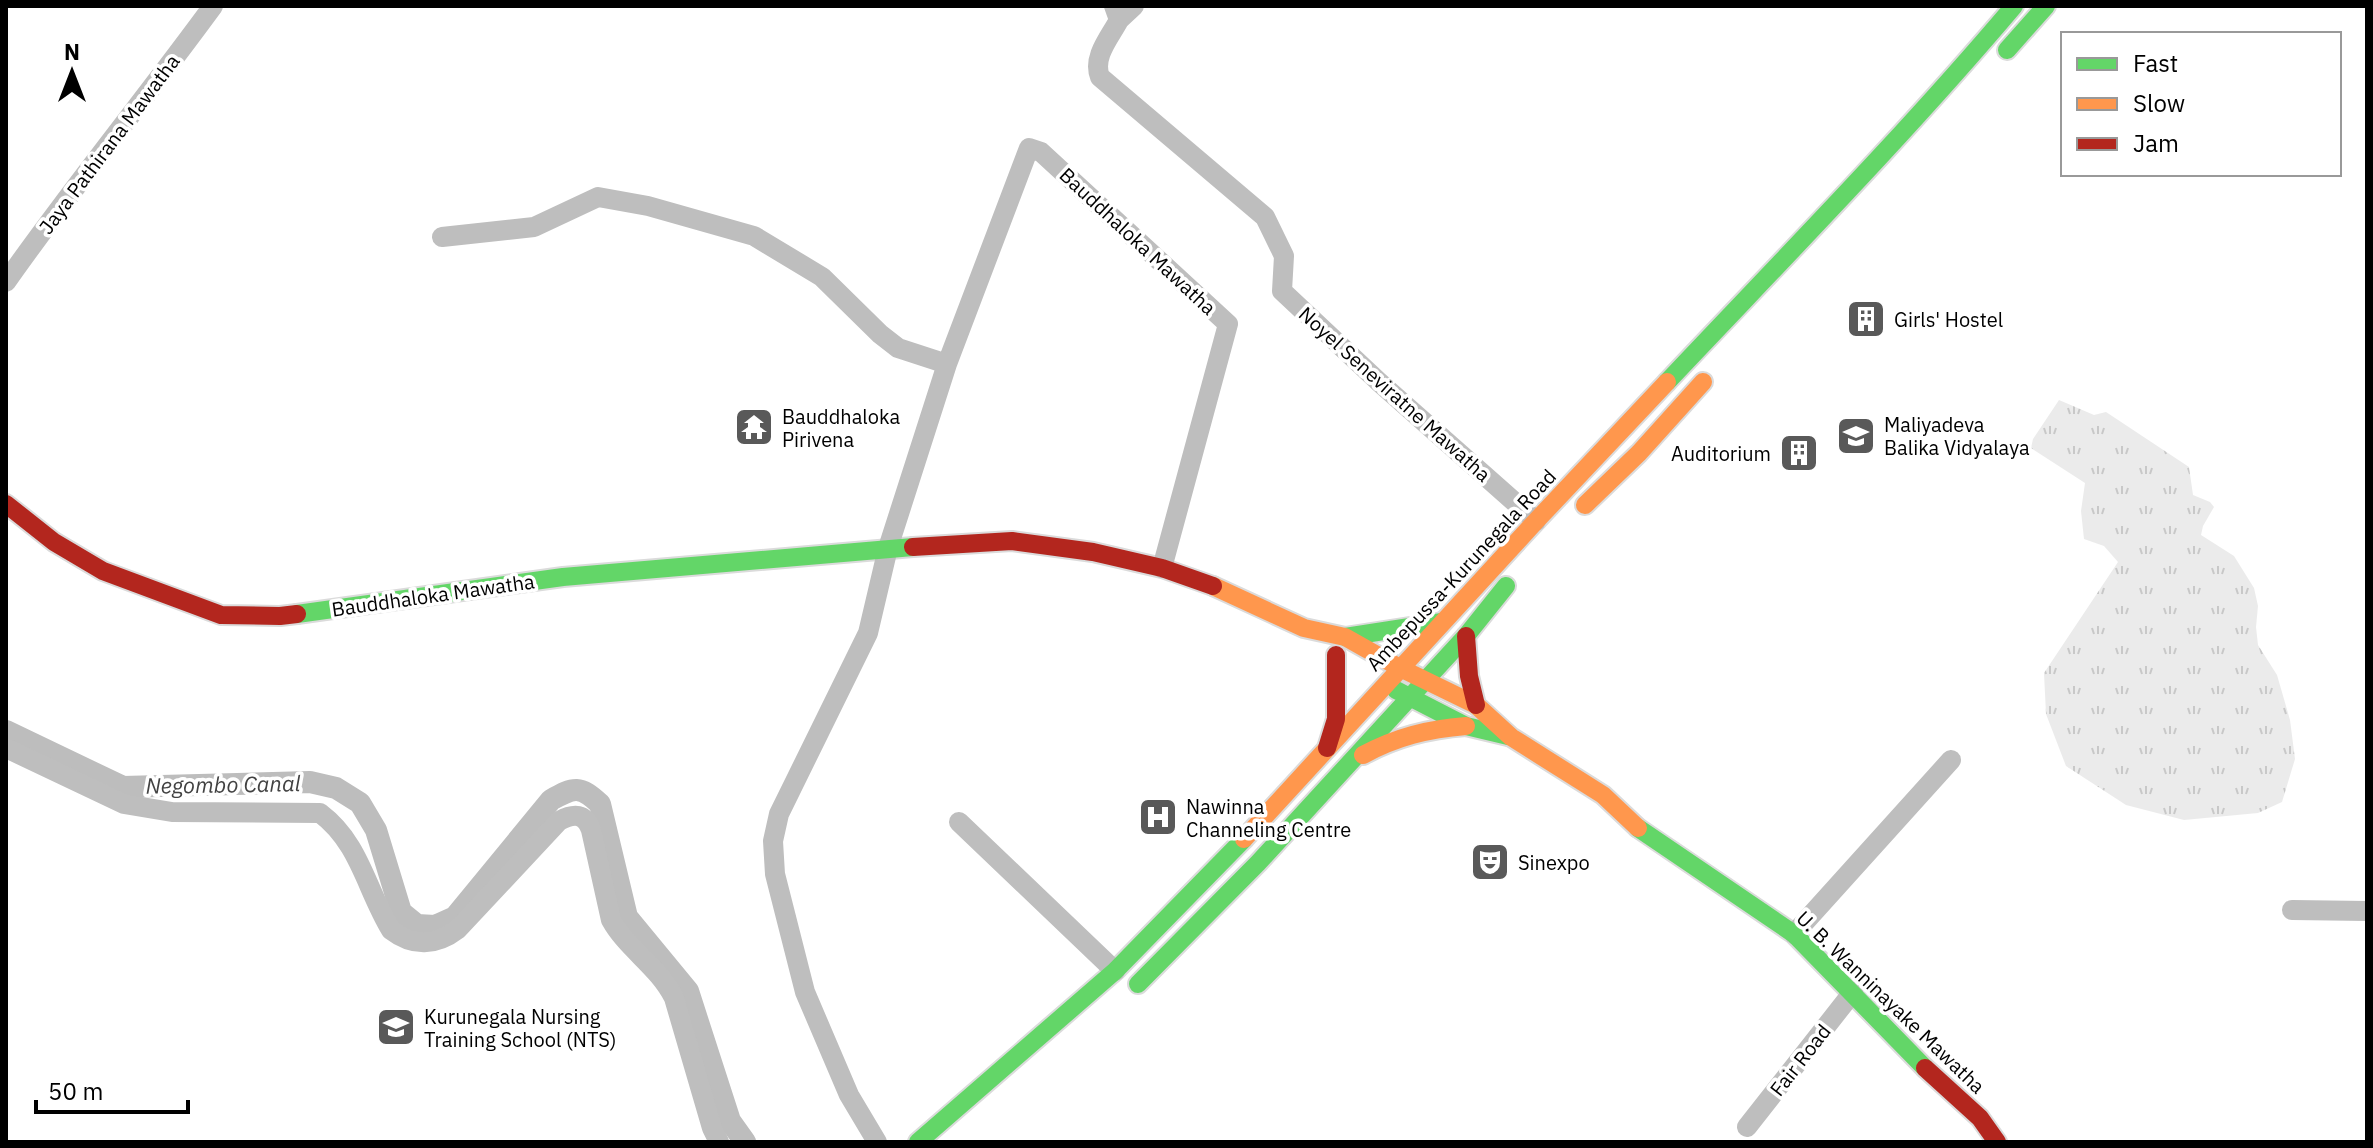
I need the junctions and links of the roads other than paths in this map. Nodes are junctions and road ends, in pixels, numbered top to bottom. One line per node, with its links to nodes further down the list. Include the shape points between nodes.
1 (213, 6): 7 (street, Jaya Pathirana Mawatha)
2 (2014, 6): 12 (main road, Ambepussa-Kurunegala Road, via 1892,144)
3 (2046, 6): 5 (main road)
4 (1122, 11): 12 (street, Noyel Seneviratne Mawatha, via 1097,60 1100,77 1265,217 1284,256 1282,291)
5 (1991, 69)
6 (442, 237): 8 (street, via 534,227 598,197 648,206 754,236 822,277 898,348)
7 (6, 282)
8 (947, 364): 13 (street, Bauddhaloka Mawatha); 14 (street, Bauddhaloka Mawatha, via 1029,148 1041,152 1228,324)
9 (1712, 372): 11 (main road)
10 (6, 504): 13 (main road, Bauddhaloka Mawatha, via 103,571 221,615 280,616 563,577)
11 (1577, 513)
12 (1536, 521): 16 (main road, Ambepussa-Kurunegala Road)
13 (888, 548): 14 (main road, Bauddhaloka Mawatha, via 1012,541); 38 (street, via 868,633 779,814 773,841 775,874 805,992 849,1095)
14 (1162, 568): 17 (main road, Bauddhaloka Mawatha)
15 (1517, 574): 18 (main road, Ambepussa-Kurunegala Road)
16 (1442, 622): 19 (main road); 20 (main road, Ambepussa-Kurunegala Road)
17 (1304, 628): 19 (main road, Bauddhaloka Mawatha); 26 (main road, Bauddhaloka Mawatha, via 1342,658 1336,719)
18 (1466, 636): 20 (main road, Ambepussa-Kurunegala Road); 22 (main road)
19 (1345, 637): 20 (main road, Bauddhaloka Mawatha)
20 (1412, 674): 21 (main road, Ambepussa-Kurunegala Road); 21 (main road, Ambepussa-Kurunegala Road); 22 (main road, U. B. Wanninayake Mawatha)
21 (1391, 687): 23 (main road, U. B. Wanninayake Mawatha); 26 (main road, Ambepussa-Kurunegala Road); 28 (main road, Ambepussa-Kurunegala Road)
22 (1476, 705): 24 (main road, U. B. Wanninayake Mawatha)
23 (1466, 726): 24 (main road, U. B. Wanninayake Mawatha); 28 (main road, via 1406,733)
24 (1511, 737): 32 (main road, U. B. Wanninayake Mawatha, via 1603,795 1634,825)
25 (6, 748): 37 (street, via 147,810 320,813 347,839 391,930 416,943 432,943 458,929 559,821 578,815 591,830 611,920 674,998)
26 (1327, 748): 33 (main road, Ambepussa-Kurunegala Road)
27 (1951, 760): 32 (street)
28 (1351, 762): 35 (main road, Ambepussa-Kurunegala Road)
29 (959, 822): 33 (street)
30 (2292, 910): 31 (street)
31 (2367, 911)
32 (1794, 934): 34 (main road, U. B. Wanninayake Mawatha)
33 (1115, 971): 39 (main road, Ambepussa-Kurunegala Road)
34 (1853, 992): 36 (street, Fair Road); 40 (main road, U. B. Wanninayake Mawatha, via 1980,1118)
35 (1121, 1000)
36 (1747, 1127)
37 (719, 1142)
38 (877, 1142)
39 (918, 1142)
40 (1997, 1142)

